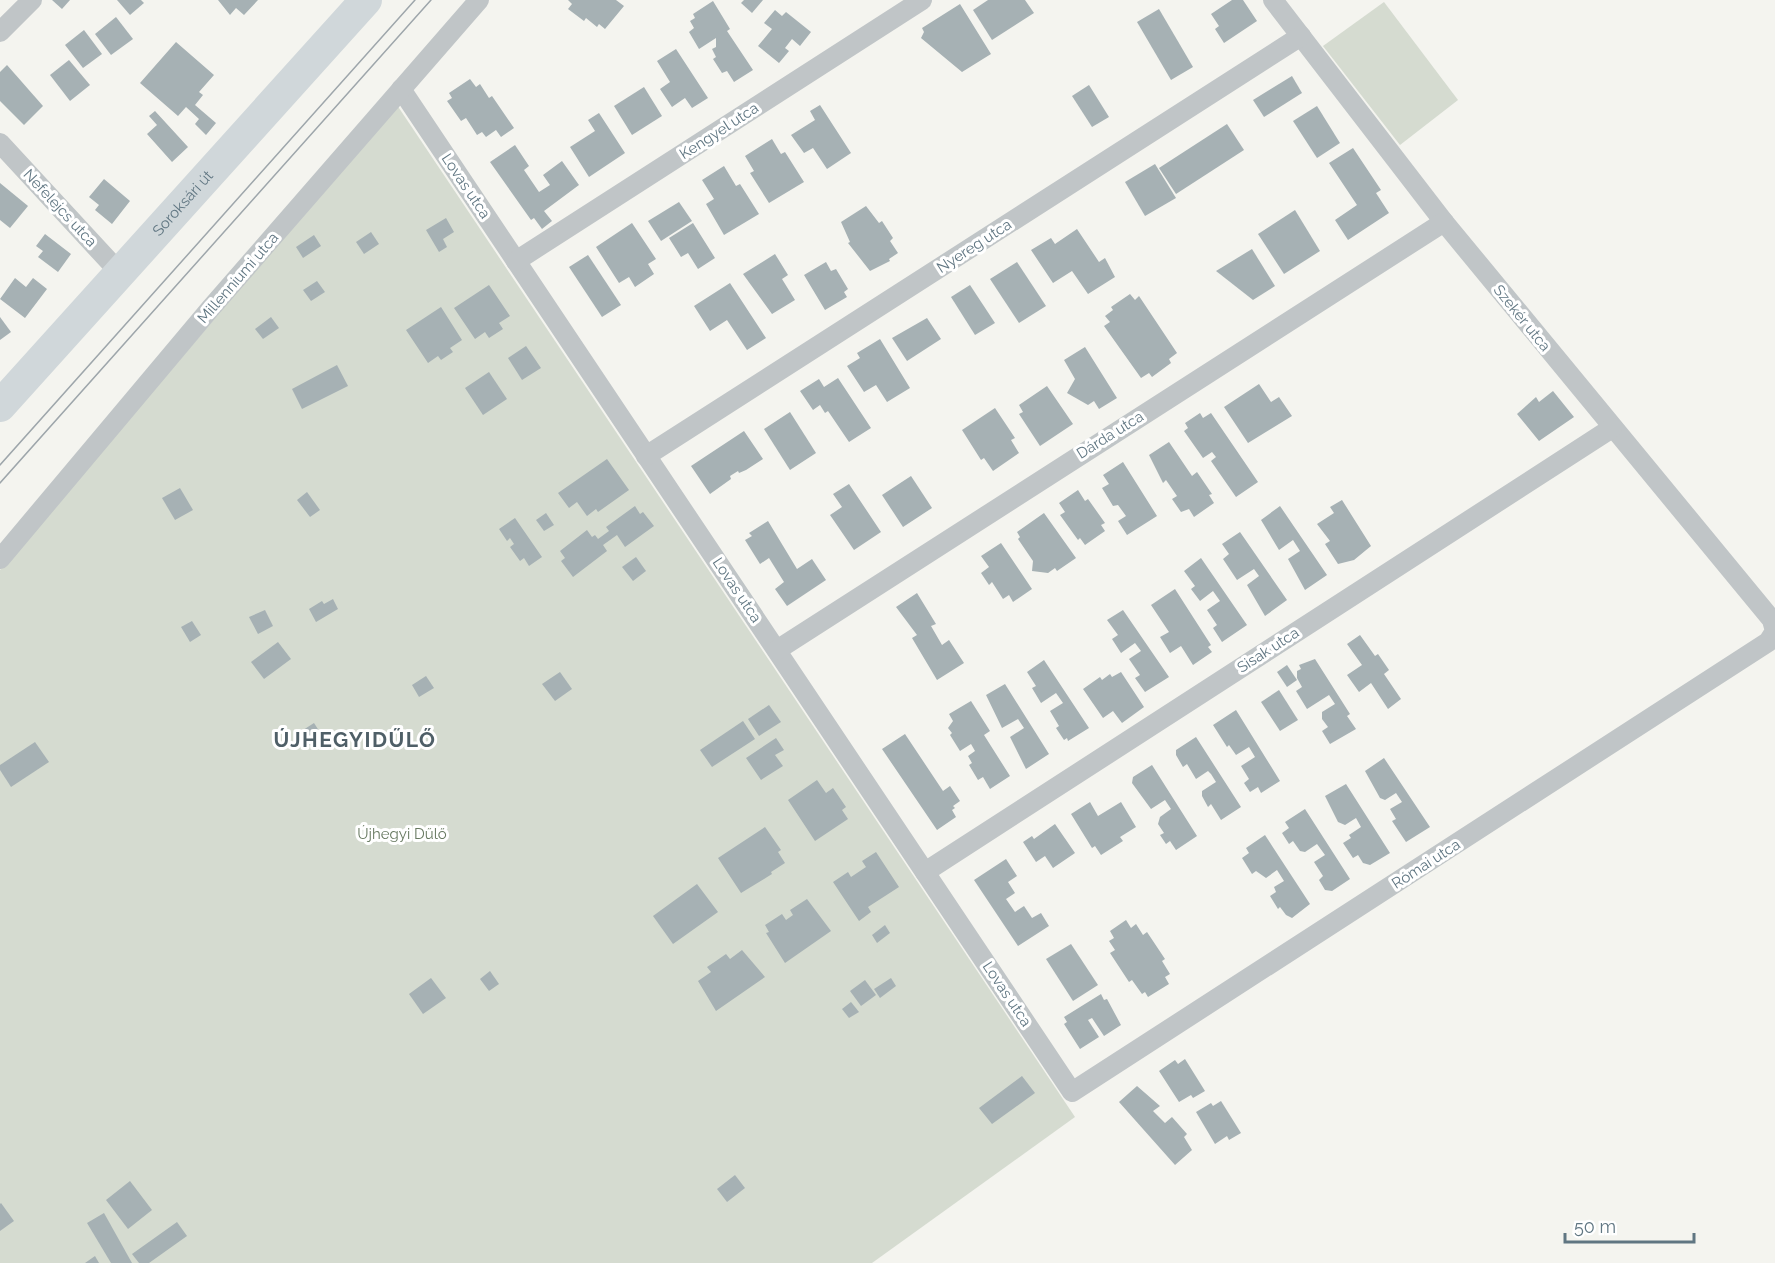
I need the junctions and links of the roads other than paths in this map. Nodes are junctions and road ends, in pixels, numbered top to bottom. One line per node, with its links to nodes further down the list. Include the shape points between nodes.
1 (32, 0): 6 (street)
2 (366, 0): 12 (main road, Soroksári út)
3 (479, 0): 8 (street, Millenniumi utca)
4 (922, 0): 11 (street, Kengyel utca)
5 (1273, 0): 7 (street, Szekér utca)
6 (0, 32)
7 (1301, 36): 10 (street, Szekér utca); 15 (street, Nyereg utca)
8 (401, 89): 11 (street, Lovas utca); 16 (street, Millenniumi utca)
9 (0, 143): 12 (street, Nefelejcs utca)
10 (1444, 222): 14 (street, Szekér utca); 18 (street, Dárda utca)
11 (516, 261): 15 (street, Lovas utca)
12 (120, 273): 13 (main road, Soroksári út)
13 (0, 405)
14 (1612, 428): 17 (street, Szekér utca, via 1772,620); 19 (street, Sisak utca)
15 (646, 456): 18 (street, Lovas utca)
16 (0, 559)
17 (1775, 631): 20 (street, Római utca, via 1768,642)
18 (777, 650): 19 (street, Lovas utca)
19 (925, 872): 20 (street, Lovas utca)
20 (1072, 1092)

